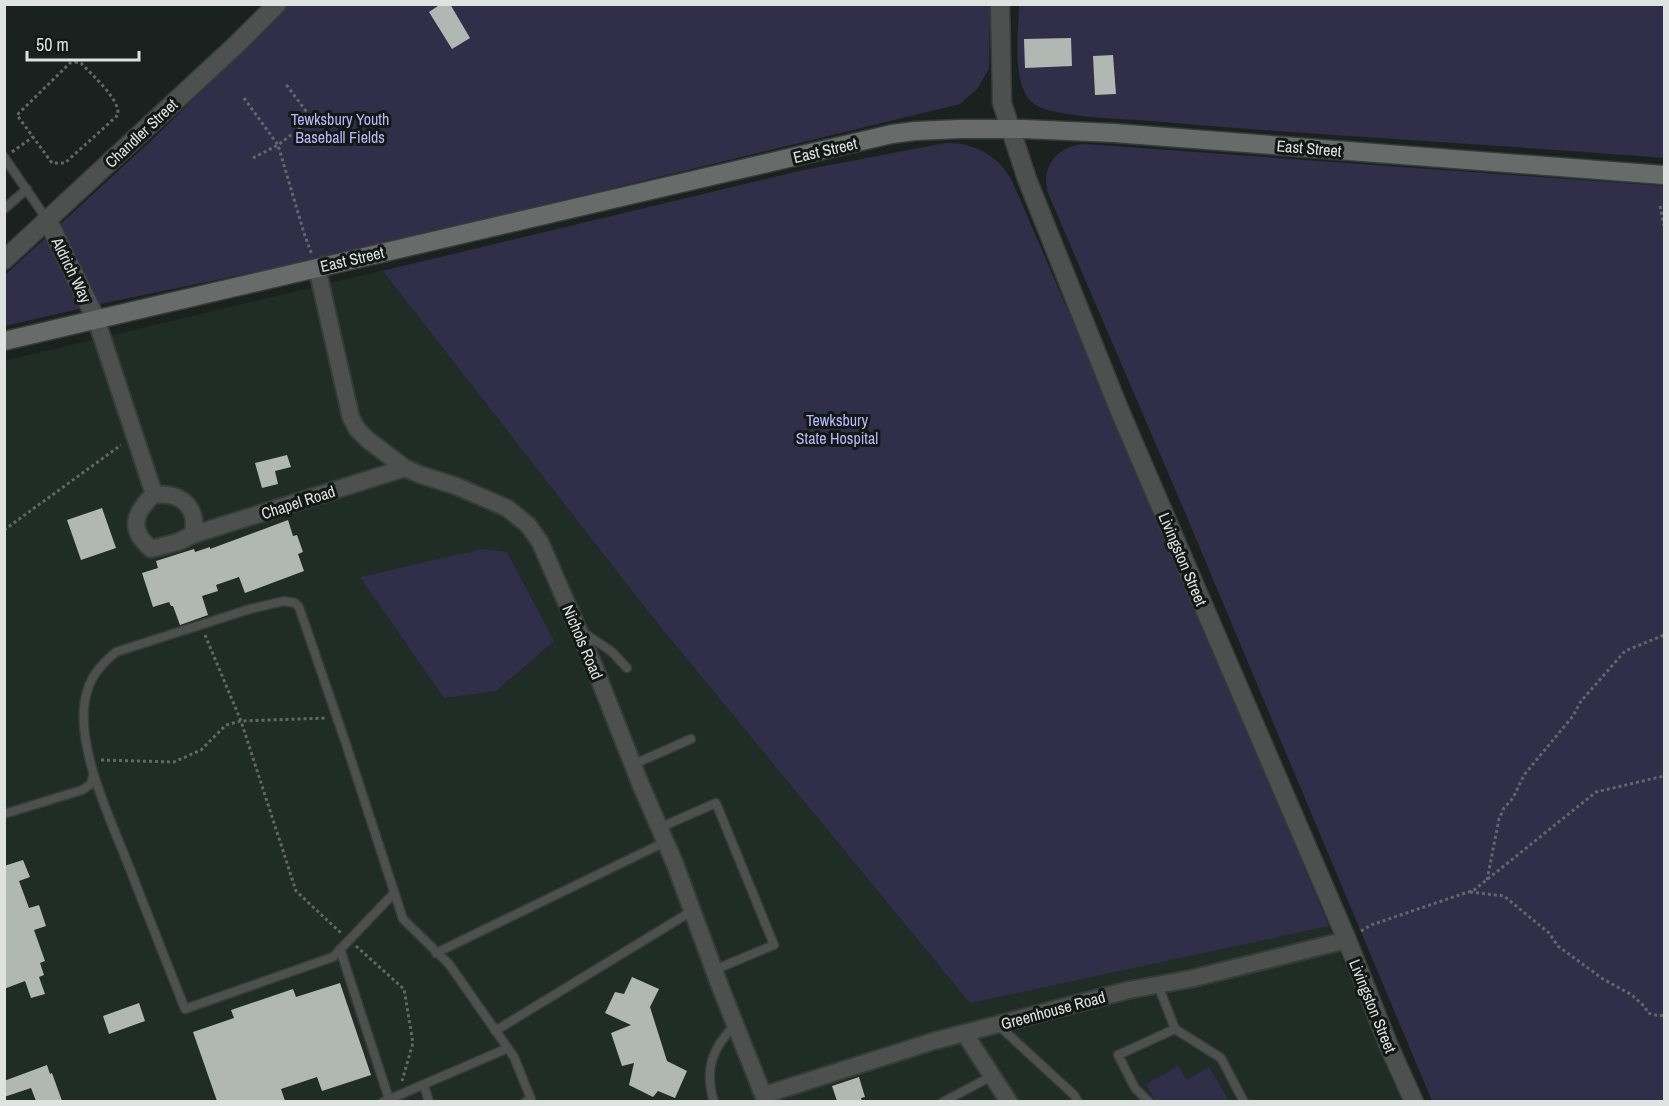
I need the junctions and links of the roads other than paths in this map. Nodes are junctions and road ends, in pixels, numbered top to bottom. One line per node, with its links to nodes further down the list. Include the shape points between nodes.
1 (277, 4): 8 (street, Chandler Street)
2 (1000, 4): 3 (street, Livingston Street, via 1002,103)
3 (1010, 129): 5 (main road, East Street, via 1147,135); 10 (main road, East Street, via 892,134); 25 (street, Livingston Street, via 1088,335)
4 (4, 156): 6 (lane)
5 (1665, 175)
6 (27, 189): 7 (lane); 8 (lane)
7 (4, 209)
8 (48, 221): 9 (street, Chandler Street); 11 (street, Aldrich Way)
9 (4, 260)
10 (317, 267): 11 (main road, East Street); 13 (street, Nichols Road, via 351,418 368,440)
11 (96, 319): 12 (main road, East Street); 14 (street)
12 (4, 341)
13 (405, 468): 15 (street, Chapel Road); 16 (street, Nichols Road, via 507,508 528,525 540,542)
14 (154, 494): 15 (street, via 178,497 187,505 193,512); 15 (street, Chapel Road, via 136,517 142,542 151,549)
15 (192, 535)
16 (578, 629): 17 (lane, via 611,651); 19 (street, Nichols Road)
17 (627, 668)
18 (691, 739): 19 (lane)
19 (632, 765): 22 (street, Nichols Road)
20 (93, 776): 21 (lane, via 91,784 82,790); 23 (lane, via 84,730 84,702 88,685 100,665 116,652 285,601 295,603 304,618); 26 (lane, via 185,1009 333,957)
21 (4, 814)
22 (662, 835): 24 (street, Nichols Road); 27 (lane); 28 (lane, via 716,803 774,945)
23 (394, 893): 26 (lane); 27 (lane, via 403,919)
24 (692, 911): 28 (street, Nichols Road); 33 (lane)
25 (1347, 940): 29 (street, Greenhouse Road); 48 (street, Livingston Street)
26 (340, 949): 39 (lane)
27 (436, 952): 33 (lane, via 449,963)
28 (714, 970): 30 (street, Nichols Road)
29 (1158, 985): 31 (street, Greenhouse Road); 32 (lane)
30 (735, 1025): 38 (street, Nichols Road); 42 (lane, via 716,1049 710,1068 708,1084)
31 (998, 1025): 34 (street, Greenhouse Road); 45 (lane)
32 (1175, 1029): 46 (lane, via 1118,1054 1135,1088); 47 (lane, via 1221,1058)
33 (495, 1031): 35 (lane)
34 (965, 1034): 36 (street); 38 (street, Greenhouse Road, via 862,1063)
35 (508, 1048): 37 (lane); 41 (lane, via 527,1086 531,1099)
36 (992, 1076): 43 (lane); 44 (street)
37 (424, 1085): 39 (lane); 40 (lane)
38 (765, 1098)
39 (390, 1099)
40 (429, 1101)
41 (525, 1101)
42 (714, 1101)
43 (943, 1101)
44 (1009, 1101)
45 (1078, 1101)
46 (1149, 1101)
47 (1244, 1101)
48 (1414, 1101)

